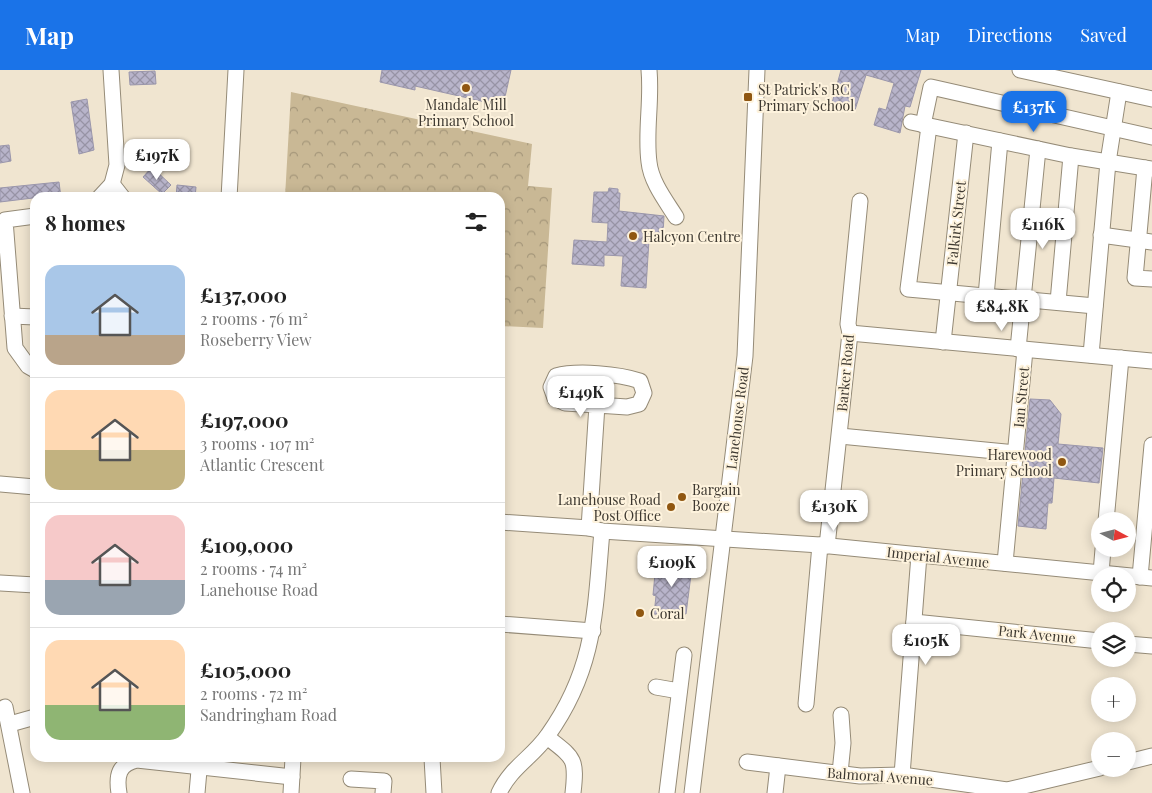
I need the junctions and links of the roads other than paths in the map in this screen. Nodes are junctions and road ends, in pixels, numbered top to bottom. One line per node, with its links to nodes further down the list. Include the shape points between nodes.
1 (110, 70): 17 (street, via 117,150)
2 (236, 70): 20 (street)
3 (649, 70): 24 (street, via 649,163 658,188)
4 (757, 70): 51 (street, Lanehouse Road, via 745,356)
5 (1020, 70): 6 (street)
6 (1120, 92): 7 (street); 9 (street)
7 (1152, 99)
8 (921, 124): 9 (street, via 931,87); 10 (street); 28 (street, via 908,289)
9 (1113, 129): 11 (street); 15 (street)
10 (966, 133): 12 (street); 28 (street, Falkirk Street)
11 (1152, 137)
12 (1000, 140): 13 (street); 29 (street)
13 (1038, 149): 14 (street); 30 (street, Ian Street)
14 (1071, 156): 15 (street); 31 (street)
15 (1108, 162): 16 (street); 25 (street)
16 (1148, 169): 22 (street)
17 (112, 184): 18 (street); 19 (street)
18 (105, 192)
19 (118, 192)
20 (229, 192)
21 (860, 201): 35 (street, Barker Road, via 848,324)
22 (1147, 205): 26 (street)
23 (30, 217): 33 (street, via 5,220)
24 (676, 217)
25 (1101, 235): 26 (street); 32 (street)
26 (1145, 241): 27 (street, via 1136,278)
27 (1152, 279)
28 (949, 293): 29 (street); 36 (street, Falkirk Street)
29 (986, 296): 30 (street)
30 (1023, 300): 31 (street); 37 (street, Ian Street)
31 (1058, 302): 32 (street)
32 (1095, 306): 38 (street)
33 (12, 316): 34 (street); 41 (street, via 15,348)
34 (30, 317)
35 (850, 333): 36 (street); 43 (street, Barker Road)
36 (943, 342): 37 (street)
37 (1022, 350): 38 (street); 45 (street, Ian Street)
38 (1091, 355): 39 (street)
39 (1120, 358): 40 (street); 48 (street)
40 (1152, 361)
41 (30, 367)
42 (597, 406): 42 (street, via 565,403 555,398 550,387 556,376 566,373 640,380 644,393 639,404); 50 (street)
43 (840, 436): 45 (street); 52 (street, Barker Road)
44 (1152, 445): 56 (street)
45 (1016, 453): 54 (street, Ian Street)
46 (0, 484): 47 (street)
47 (30, 487)
48 (1107, 512)
49 (505, 522): 50 (street, Imperial Avenue)
50 (595, 530): 51 (street, Imperial Avenue); 61 (street)
51 (723, 538): 52 (street, Imperial Avenue); 97 (street, Lanehouse Road)
52 (824, 546): 53 (street, Imperial Avenue); 68 (street, Barker Road)
53 (919, 555): 54 (street, Imperial Avenue); 59 (street)
54 (1005, 563): 55 (street, Imperial Avenue)
55 (1091, 572)
56 (1146, 578)
57 (0, 583): 58 (street)
58 (30, 585)
59 (914, 622): 62 (street, Park Avenue); 85 (street)
60 (505, 624): 61 (street)
61 (593, 631): 73 (street, via 584,669 568,704)
62 (1091, 640)
63 (1136, 645): 64 (street)
64 (1152, 646)
65 (684, 655): 67 (street)
66 (656, 688): 67 (street)
67 (680, 691): 96 (street)
68 (806, 704)
69 (5, 707): 72 (street)
70 (841, 716): 84 (street)
71 (30, 718): 72 (street)
72 (10, 724): 88 (street)
73 (547, 737): 94 (street, via 506,778); 95 (street, via 571,756 576,770)
74 (1152, 756): 75 (street)
75 (1136, 760)
76 (127, 762): 89 (street, via 119,770)
77 (182, 762): 81 (street)
78 (293, 762): 86 (street)
79 (432, 762): 93 (street)
80 (747, 762): 82 (street, Balmoral Avenue)
81 (200, 763): 86 (street); 90 (street)
82 (778, 766): 84 (street, Balmoral Avenue); 98 (street)
83 (1091, 770): 85 (street, Balmoral Avenue, via 1007,790)
84 (840, 773): 85 (street, Balmoral Avenue)
85 (902, 775)
86 (292, 777): 91 (street)
87 (351, 778): 92 (street, via 384,781)
88 (22, 793)
89 (119, 793)
90 (197, 793)
91 (291, 793)
92 (383, 793)
93 (434, 793)
94 (499, 793)
95 (573, 793)
96 (667, 793)
97 (692, 793)
98 (775, 793)

